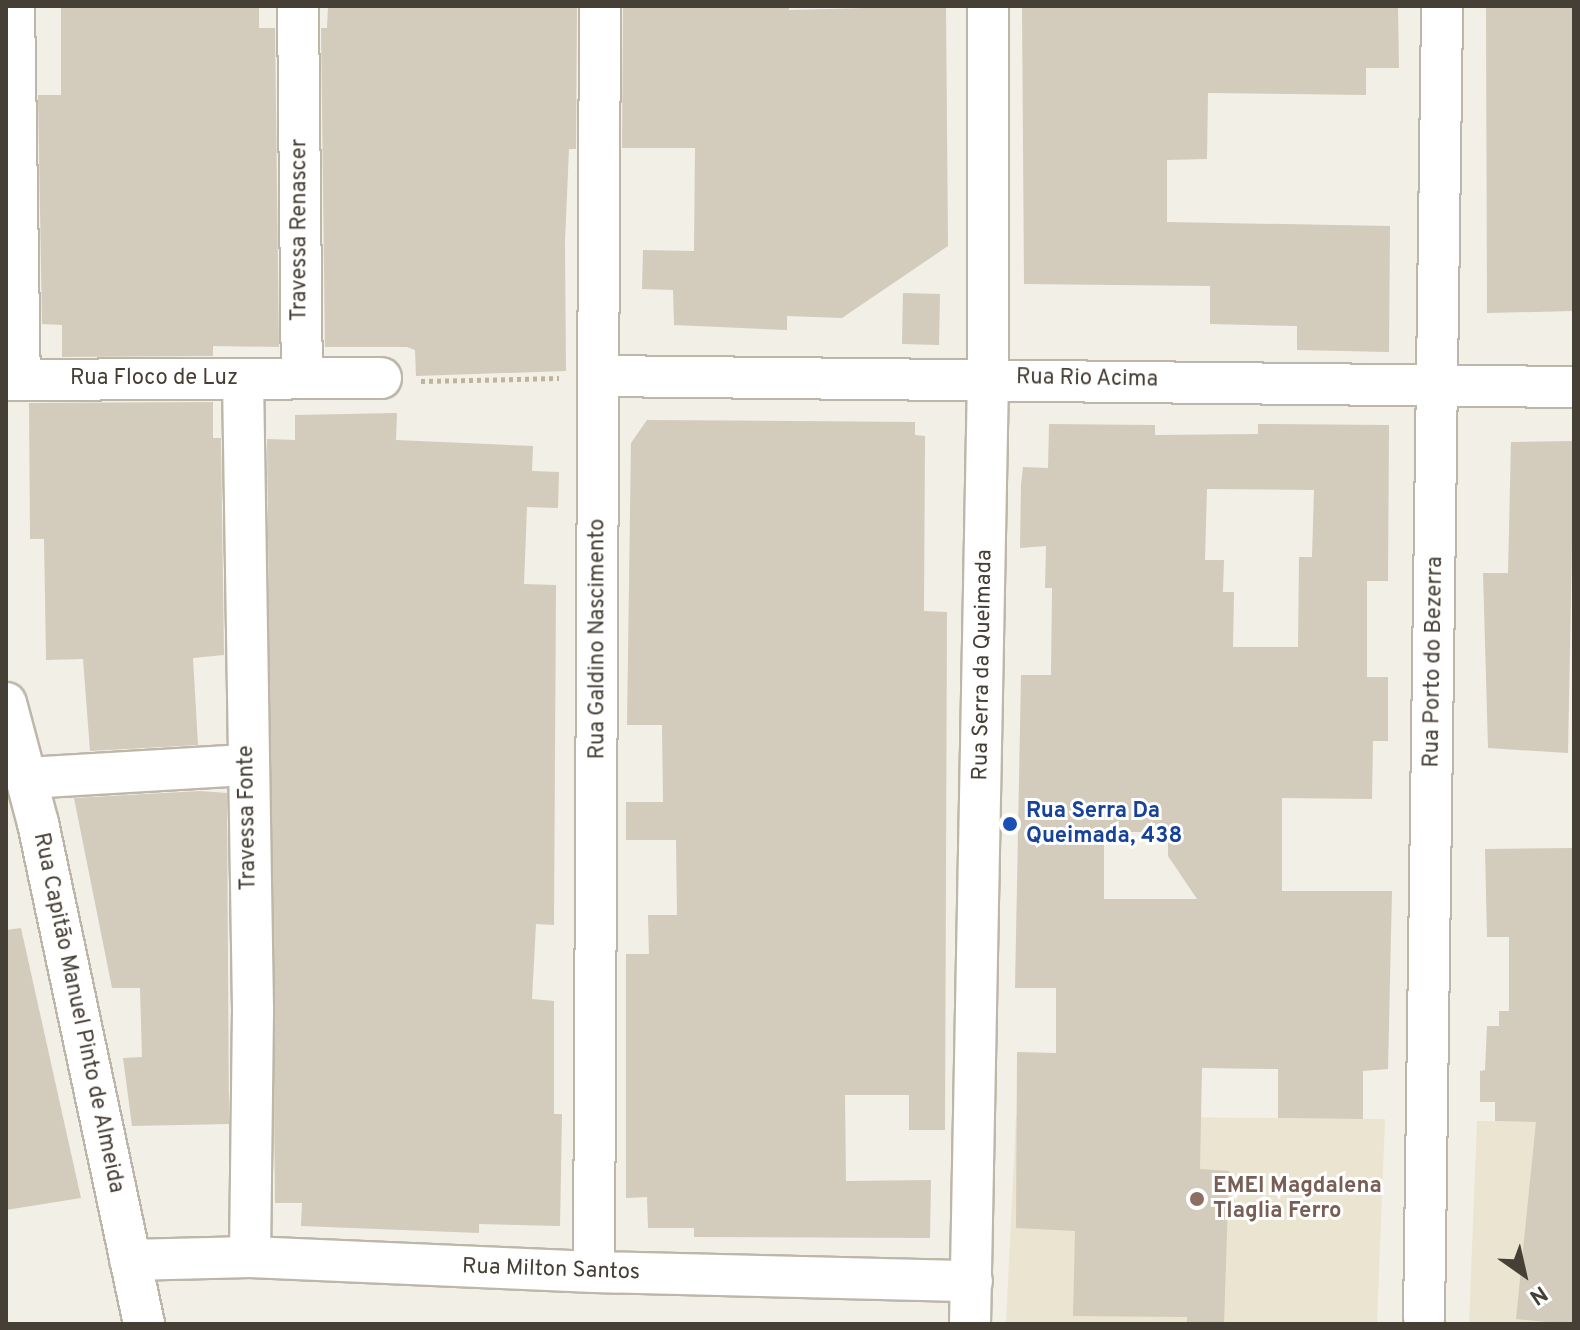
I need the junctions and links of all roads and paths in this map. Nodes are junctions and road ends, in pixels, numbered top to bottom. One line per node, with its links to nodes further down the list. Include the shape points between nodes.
1 (14, 6): 10 (street)
2 (298, 6): 6 (street, Travessa Renascer)
3 (600, 6): 7 (street, Rua Galdino Nascimento)
4 (988, 6): 8 (street, Rua Serra da Queimada)
5 (1442, 6): 12 (street, Rua Porto do Bezerra)
6 (302, 375): 9 (street); 11 (street, Rua Floco de Luz)
7 (600, 376): 8 (street, Rua Rio Acima); 9 (path, via 458,383); 20 (street, Rua Galdino Nascimento)
8 (988, 377): 12 (street, Rua Rio Acima); 21 (street, Rua Serra da Queimada)
9 (381, 378)
10 (13, 379): 11 (street, Rua Floco de Luz)
11 (243, 379): 15 (street, Travessa Fonte)
12 (1438, 385): 13 (street, Rua Rio Acima); 22 (street, Rua Porto do Bezerra)
13 (1574, 387)
14 (6, 703): 16 (street, Rua Capitão Manuel Pinto de Almeida)
15 (247, 765): 16 (street); 18 (street, Travessa Fonte, via 253,1011)
16 (26, 778): 17 (street, Rua Capitão Manuel Pinto de Almeida)
17 (22, 828): 19 (street, Rua Capitão Manuel Pinto de Almeida)
18 (250, 1257): 19 (street, Rua Milton Santos); 20 (street, Rua Milton Santos)
19 (130, 1260): 23 (street, Rua Capitão Manuel Pinto de Almeida)
20 (594, 1272): 21 (street, Rua Milton Santos)
21 (972, 1281): 24 (street, Rua Serra da Queimada)
22 (1424, 1318)
23 (144, 1324)
24 (970, 1324)

